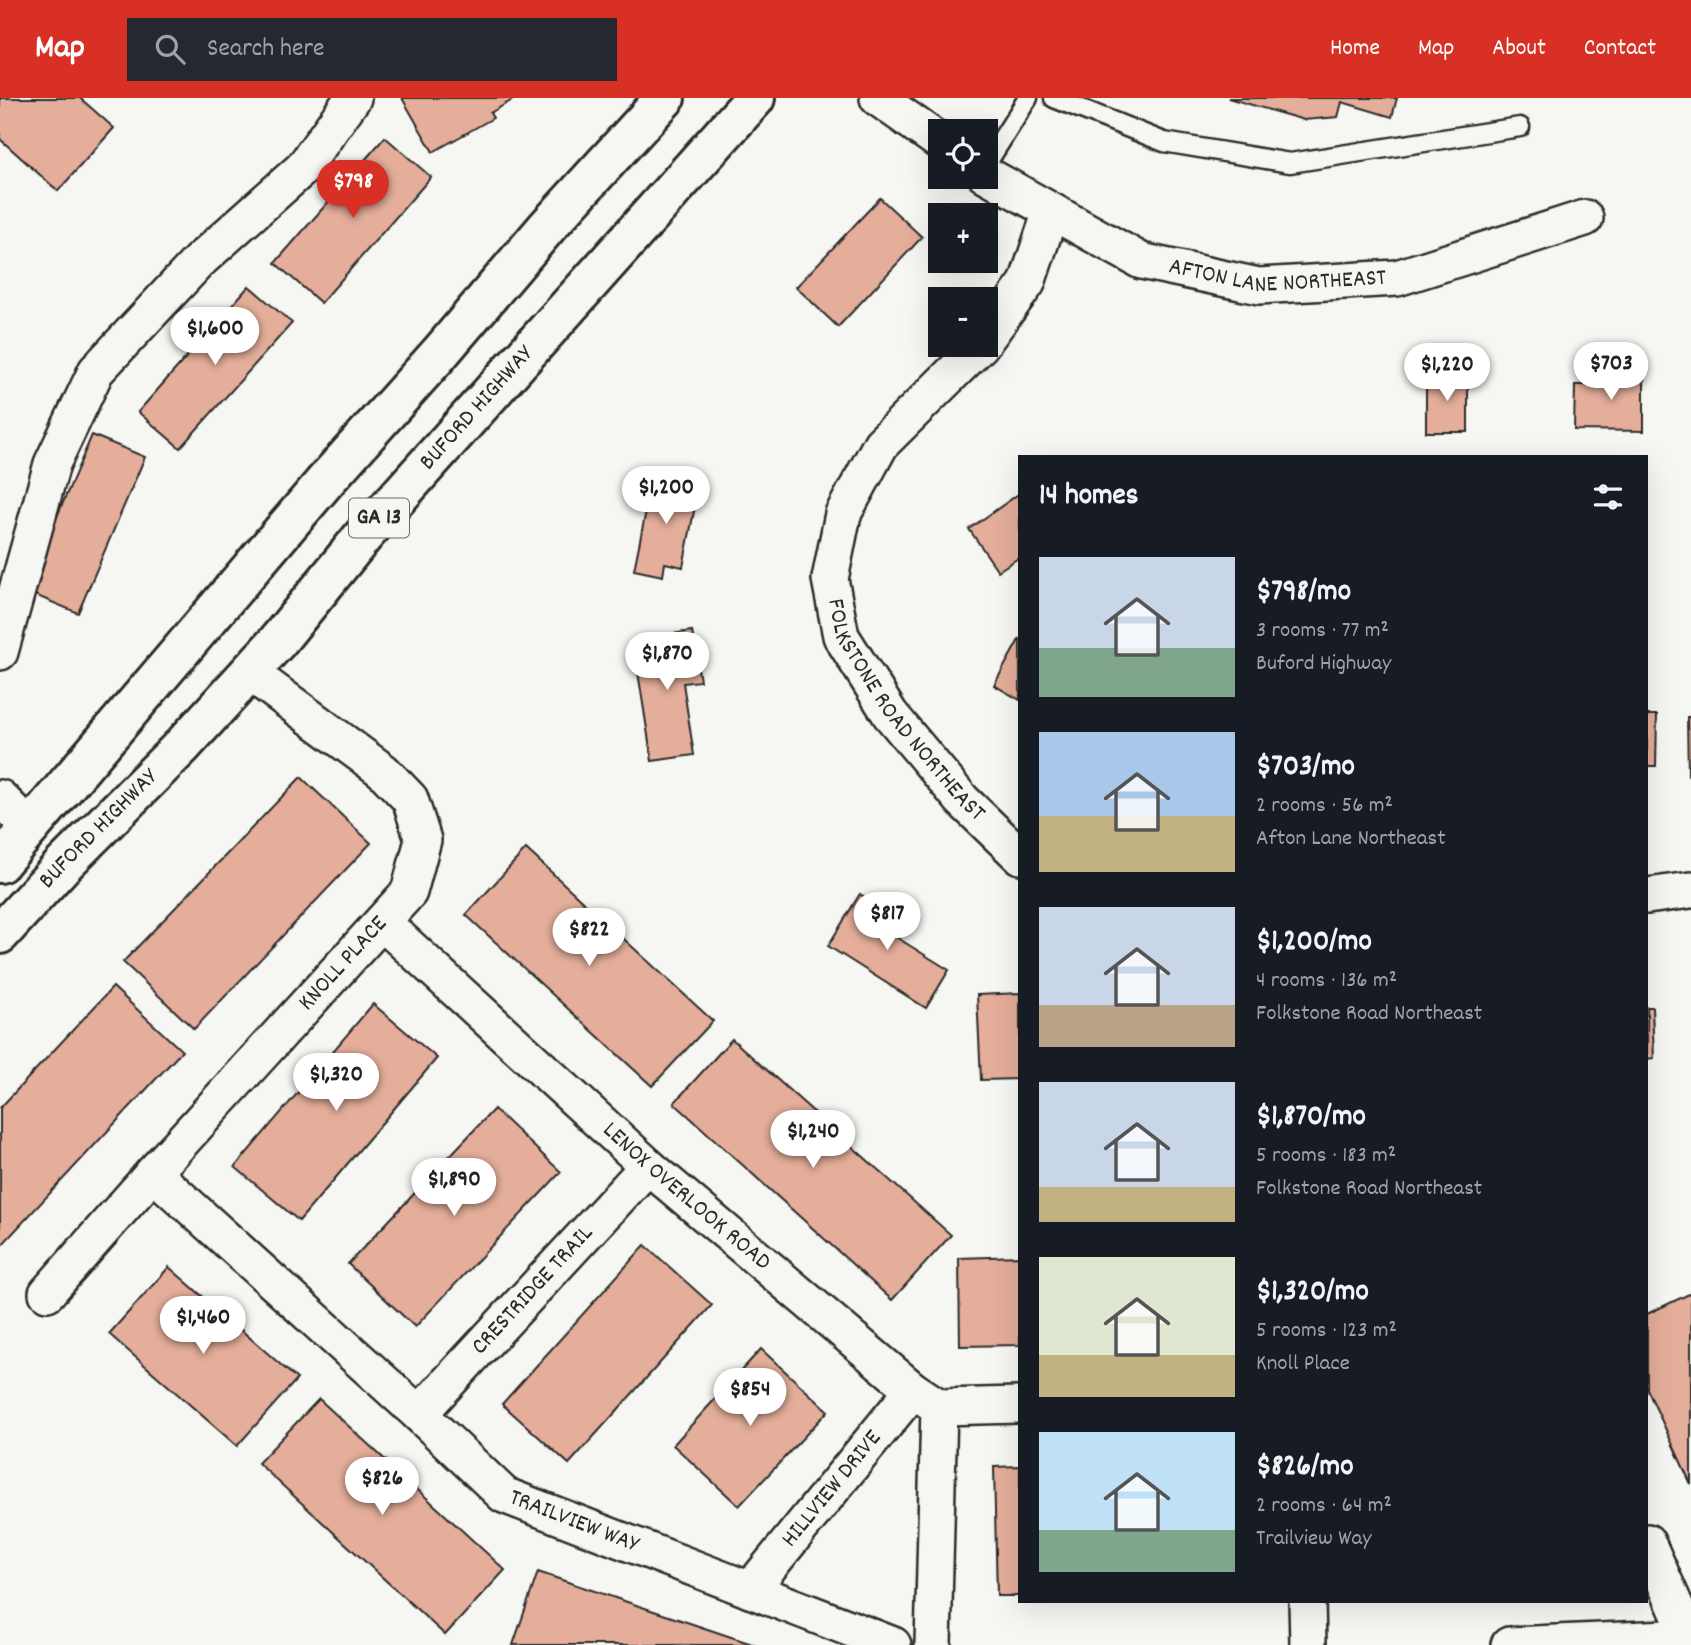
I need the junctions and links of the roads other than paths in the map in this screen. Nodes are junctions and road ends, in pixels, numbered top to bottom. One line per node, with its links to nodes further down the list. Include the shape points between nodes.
1 (353, 98): 15 (street, via 303,169 200,261 96,371 52,464)
2 (665, 98): 18 (main road, BUFORD HIGHWAY / GA 13, via 328,478)
3 (755, 98): 16 (main road, BUFORD HIGHWAY / GA 13, via 364,535)
4 (878, 98): 8 (street)
5 (1028, 98): 9 (lane)
6 (1054, 98): 7 (lane, via 1164,142 1290,163)
7 (1520, 127)
8 (928, 133)
9 (998, 145)
10 (998, 181): 11 (street, AFTON LANE NORTHEAST)
11 (1051, 211): 12 (street, AFTON LANE NORTHEAST, via 1141,261 1259,286 1397,278); 13 (street, via 1027,284)
12 (1585, 218)
13 (998, 323)
14 (969, 357): 19 (street, FOLKSTONE ROAD NORTHEAST, via 881,444 843,514 830,579 841,636 890,714 962,800)
15 (0, 652)
16 (249, 672): 23 (street, KNOLL PLACE, via 383,771 410,799 423,840 409,892); 24 (main road, BUFORD HIGHWAY / GA 13)
17 (0, 798): 18 (street)
18 (31, 829): 20 (main road, BUFORD HIGHWAY / GA 13)
19 (1018, 854)
20 (0, 863)
21 (1691, 890): 22 (street)
22 (1648, 896)
23 (382, 922): 25 (street, LENOX OVERLOOK ROAD); 26 (street, KNOLL PLACE)
24 (0, 934)
25 (648, 1166): 28 (street, LENOX OVERLOOK ROAD); 30 (street, CRESTRIDGE TRAIL)
26 (153, 1173): 27 (street, KNOLL PLACE); 30 (street, TRAILVIEW WAY)
27 (47, 1293)
28 (926, 1399): 29 (street); 32 (street, HILLVIEW DRIVE); 36 (street)
29 (1018, 1405)
30 (419, 1414): 32 (street, TRAILVIEW WAY, via 504,1495)
31 (1648, 1544): 34 (street)
32 (750, 1590): 35 (street, TRAILVIEW WAY)
33 (1307, 1603): 37 (street)
34 (1690, 1637): 38 (street)
35 (892, 1645)
36 (933, 1645)
37 (1308, 1645)
38 (1509, 1645)

